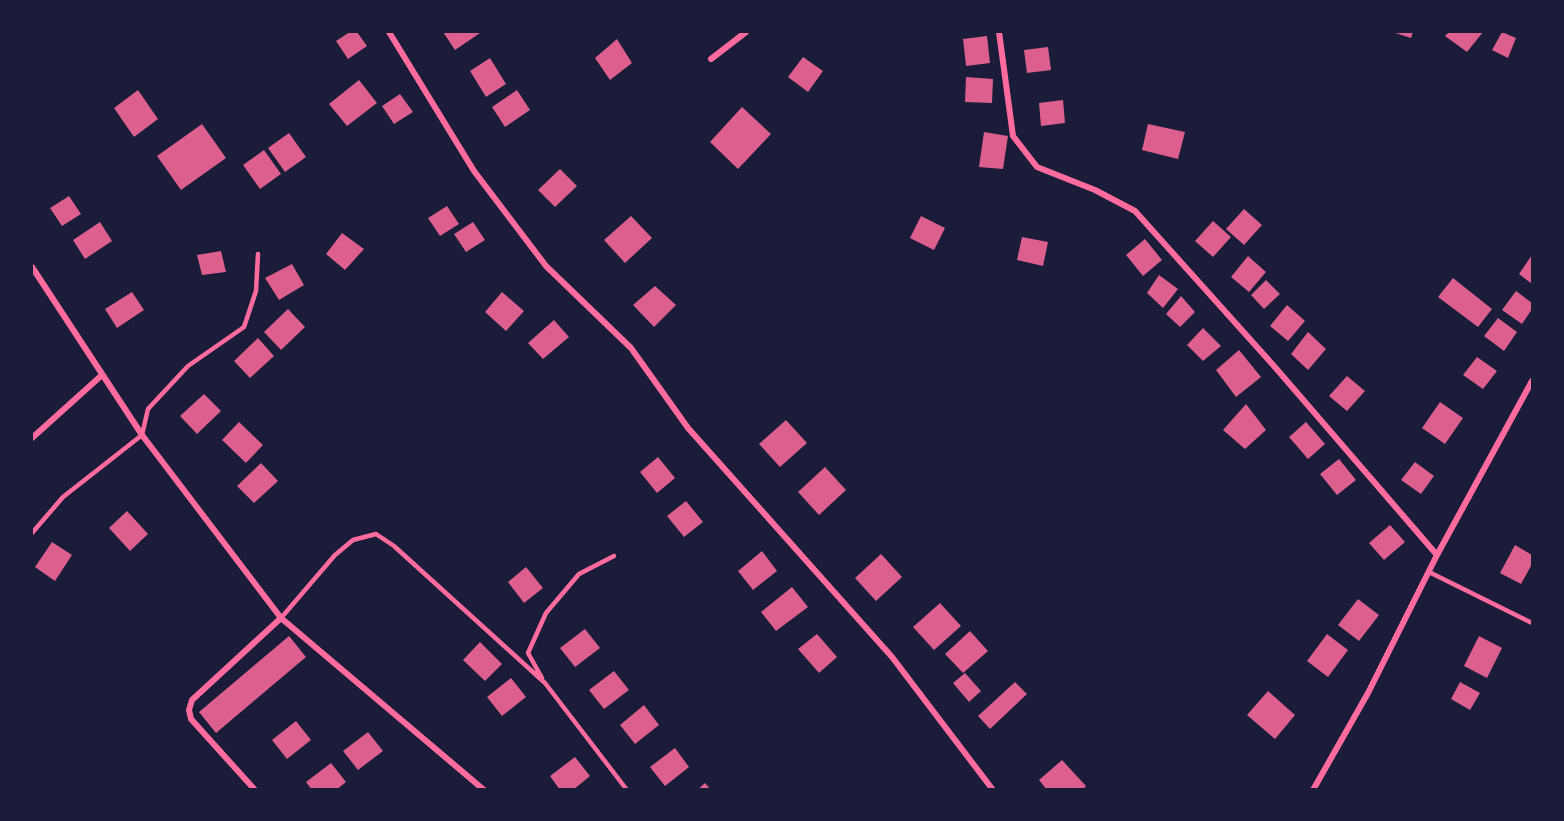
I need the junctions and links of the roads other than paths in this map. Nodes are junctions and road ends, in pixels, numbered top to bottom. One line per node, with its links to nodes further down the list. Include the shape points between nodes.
1 (389, 32): 21 (street, via 474,171 546,266 631,348 688,428 892,657)
2 (746, 32): 4 (street)
3 (999, 32): 12 (street, via 1013,136 1037,166 1135,211)
4 (711, 59)
5 (258, 255): 9 (lane, via 256,291 244,327 188,366 148,409)
6 (32, 267): 7 (street)
7 (102, 375): 9 (street); 10 (street)
8 (1533, 381): 12 (street)
9 (142, 435): 11 (lane, via 63,497); 15 (street)
10 (32, 438)
11 (32, 533)
12 (1437, 555): 14 (street)
13 (614, 556): 17 (lane, via 579,574 546,614 528,653)
14 (1429, 572): 16 (lane); 22 (street, via 1368,693)
15 (281, 618): 17 (lane, via 335,555 353,540 376,534); 18 (street, via 192,700 189,710 191,719); 19 (street)
16 (1533, 623)
17 (545, 683): 20 (lane)
18 (255, 789)
19 (484, 789)
20 (627, 789)
21 (993, 789)
22 (1313, 789)

